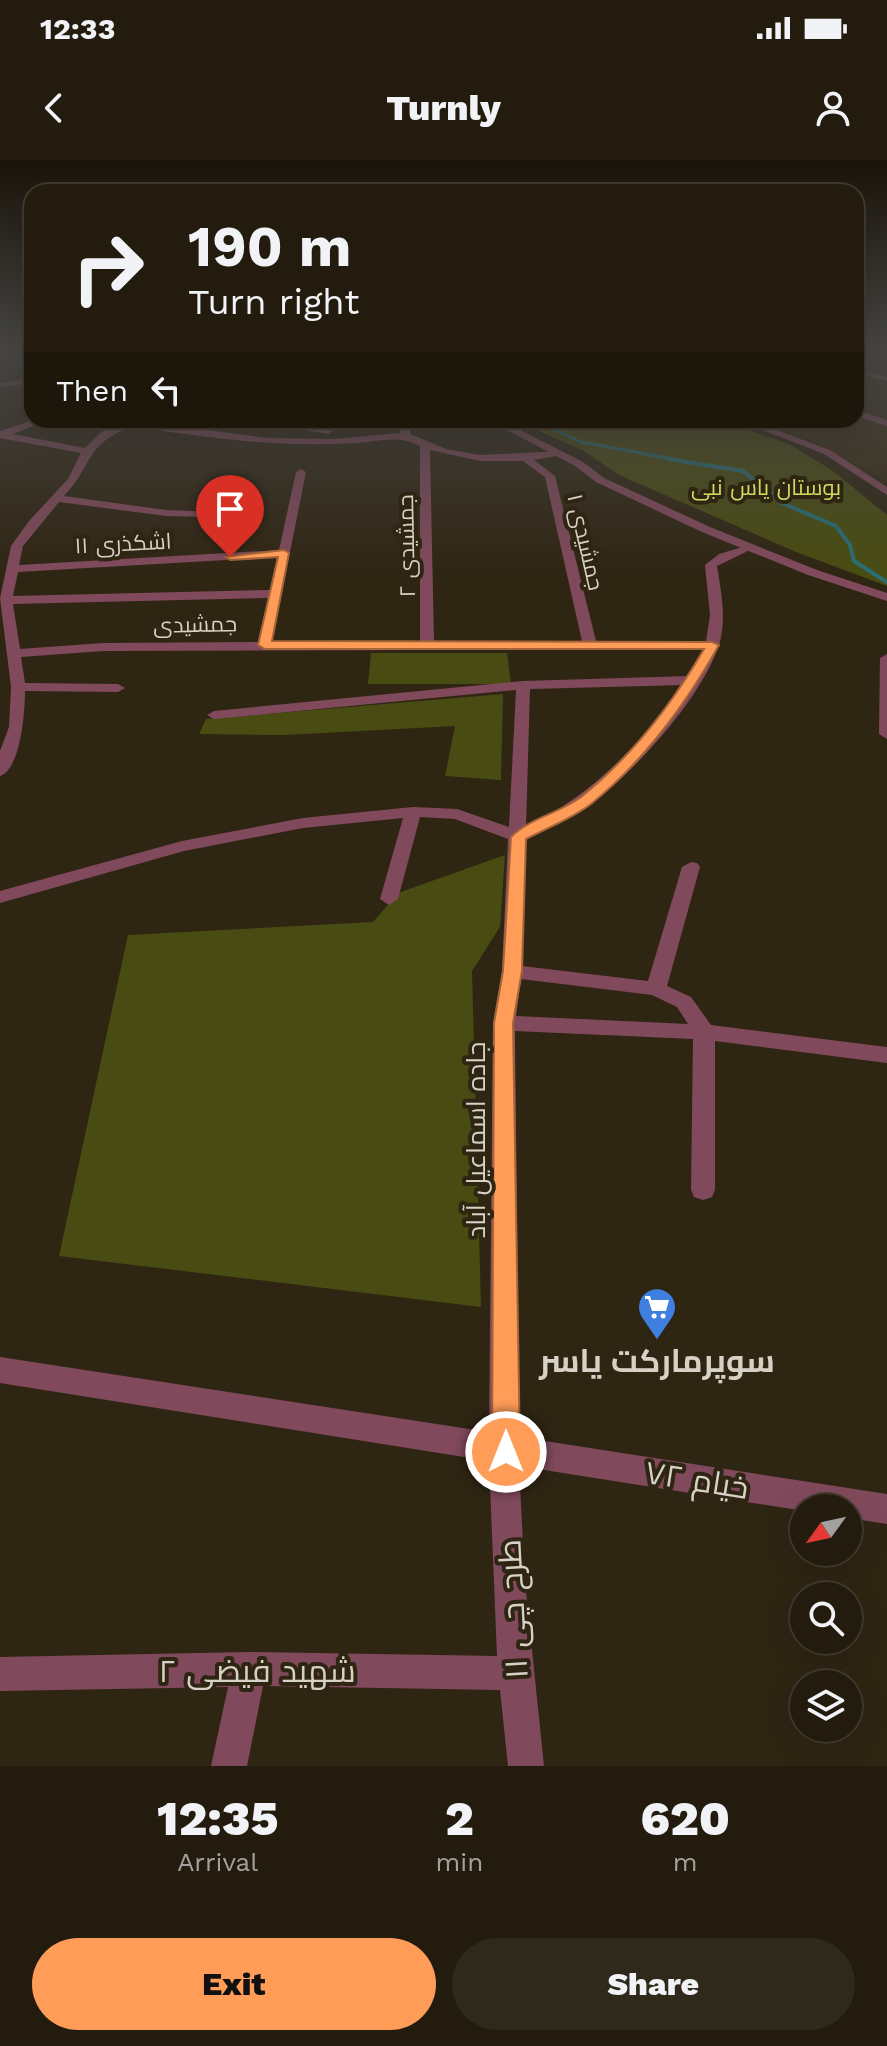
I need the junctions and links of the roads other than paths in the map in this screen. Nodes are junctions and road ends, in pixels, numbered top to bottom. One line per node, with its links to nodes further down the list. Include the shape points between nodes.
1 (24, 426): 10 (street)
2 (119, 428): 16 (street)
3 (174, 428): 11 (street, via 275,443 351,443)
4 (308, 428): 9 (street)
5 (405, 428): 11 (street)
6 (509, 428): 17 (street)
7 (763, 428): 20 (street, via 827,452)
8 (789, 428): 15 (street)
9 (328, 431)
10 (1, 434): 12 (street)
11 (406, 435): 13 (street)
12 (23, 439): 14 (street); 16 (street)
13 (425, 446): 18 (street, via 490,460); 30 (street, جمشیدی ۲)
14 (12, 447)
15 (846, 450)
16 (87, 451): 21 (street, via 73,480)
17 (559, 453): 18 (street); 23 (street, via 600,480)
18 (527, 459): 31 (street, جمشیدی ۱, via 550,476)
19 (301, 472): 24 (street)
20 (887, 492)
21 (56, 498): 22 (street, via 166,513); 25 (street, via 17,546)
22 (246, 516)
23 (746, 549): 28 (street); 32 (street, via 711,565 716,611)
24 (284, 553): 25 (street, اشکذری ۱۱); 27 (street)
25 (12, 569): 26 (street)
26 (5, 592): 27 (street); 33 (street)
27 (275, 594): 29 (street)
28 (887, 597)
29 (265, 645): 30 (street, جمشیدی); 33 (street, جمشیدی)
30 (427, 645): 31 (street, جمشیدی)
31 (590, 645): 32 (street, جمشیدی)
32 (712, 645): 35 (street)
33 (14, 653): 37 (street)
34 (887, 658): 42 (street)
35 (693, 680): 36 (street); 45 (street, via 633,758 584,802)
36 (523, 685): 39 (street); 45 (street, جاده اسماعیل آباد)
37 (18, 687): 38 (street); 40 (street)
38 (118, 688)
39 (214, 715)
40 (17, 727): 41 (street); 43 (street)
41 (0, 728)
42 (887, 734)
43 (0, 771)
44 (413, 812): 45 (street, via 457,814); 47 (street, via 303,823 182,846); 48 (street)
45 (519, 837): 49 (street, جاده اسماعیل آباد)
46 (691, 867): 50 (street)
47 (0, 897)
48 (389, 899)
49 (512, 971): 50 (street); 51 (street, جاده اسماعیل آباد)
50 (656, 989): 52 (street, via 684,1002)
51 (504, 1023): 52 (street); 56 (street, جاده اسماعیل آباد)
52 (704, 1032): 53 (street); 54 (street)
53 (887, 1055)
54 (703, 1190)
55 (0, 1370): 56 (street, خیام ۷۲)
56 (506, 1452): 57 (street, خیام ۷۲); 59 (street, طرح چی ۱۱)
57 (887, 1509)
58 (249, 1669): 59 (street, شهید فیضی ۲); 60 (street, شهید فیضی ۲); 61 (street)
59 (514, 1673): 62 (street, طرح چی ۱۱)
60 (0, 1674)
61 (229, 1766)
62 (526, 1766)

